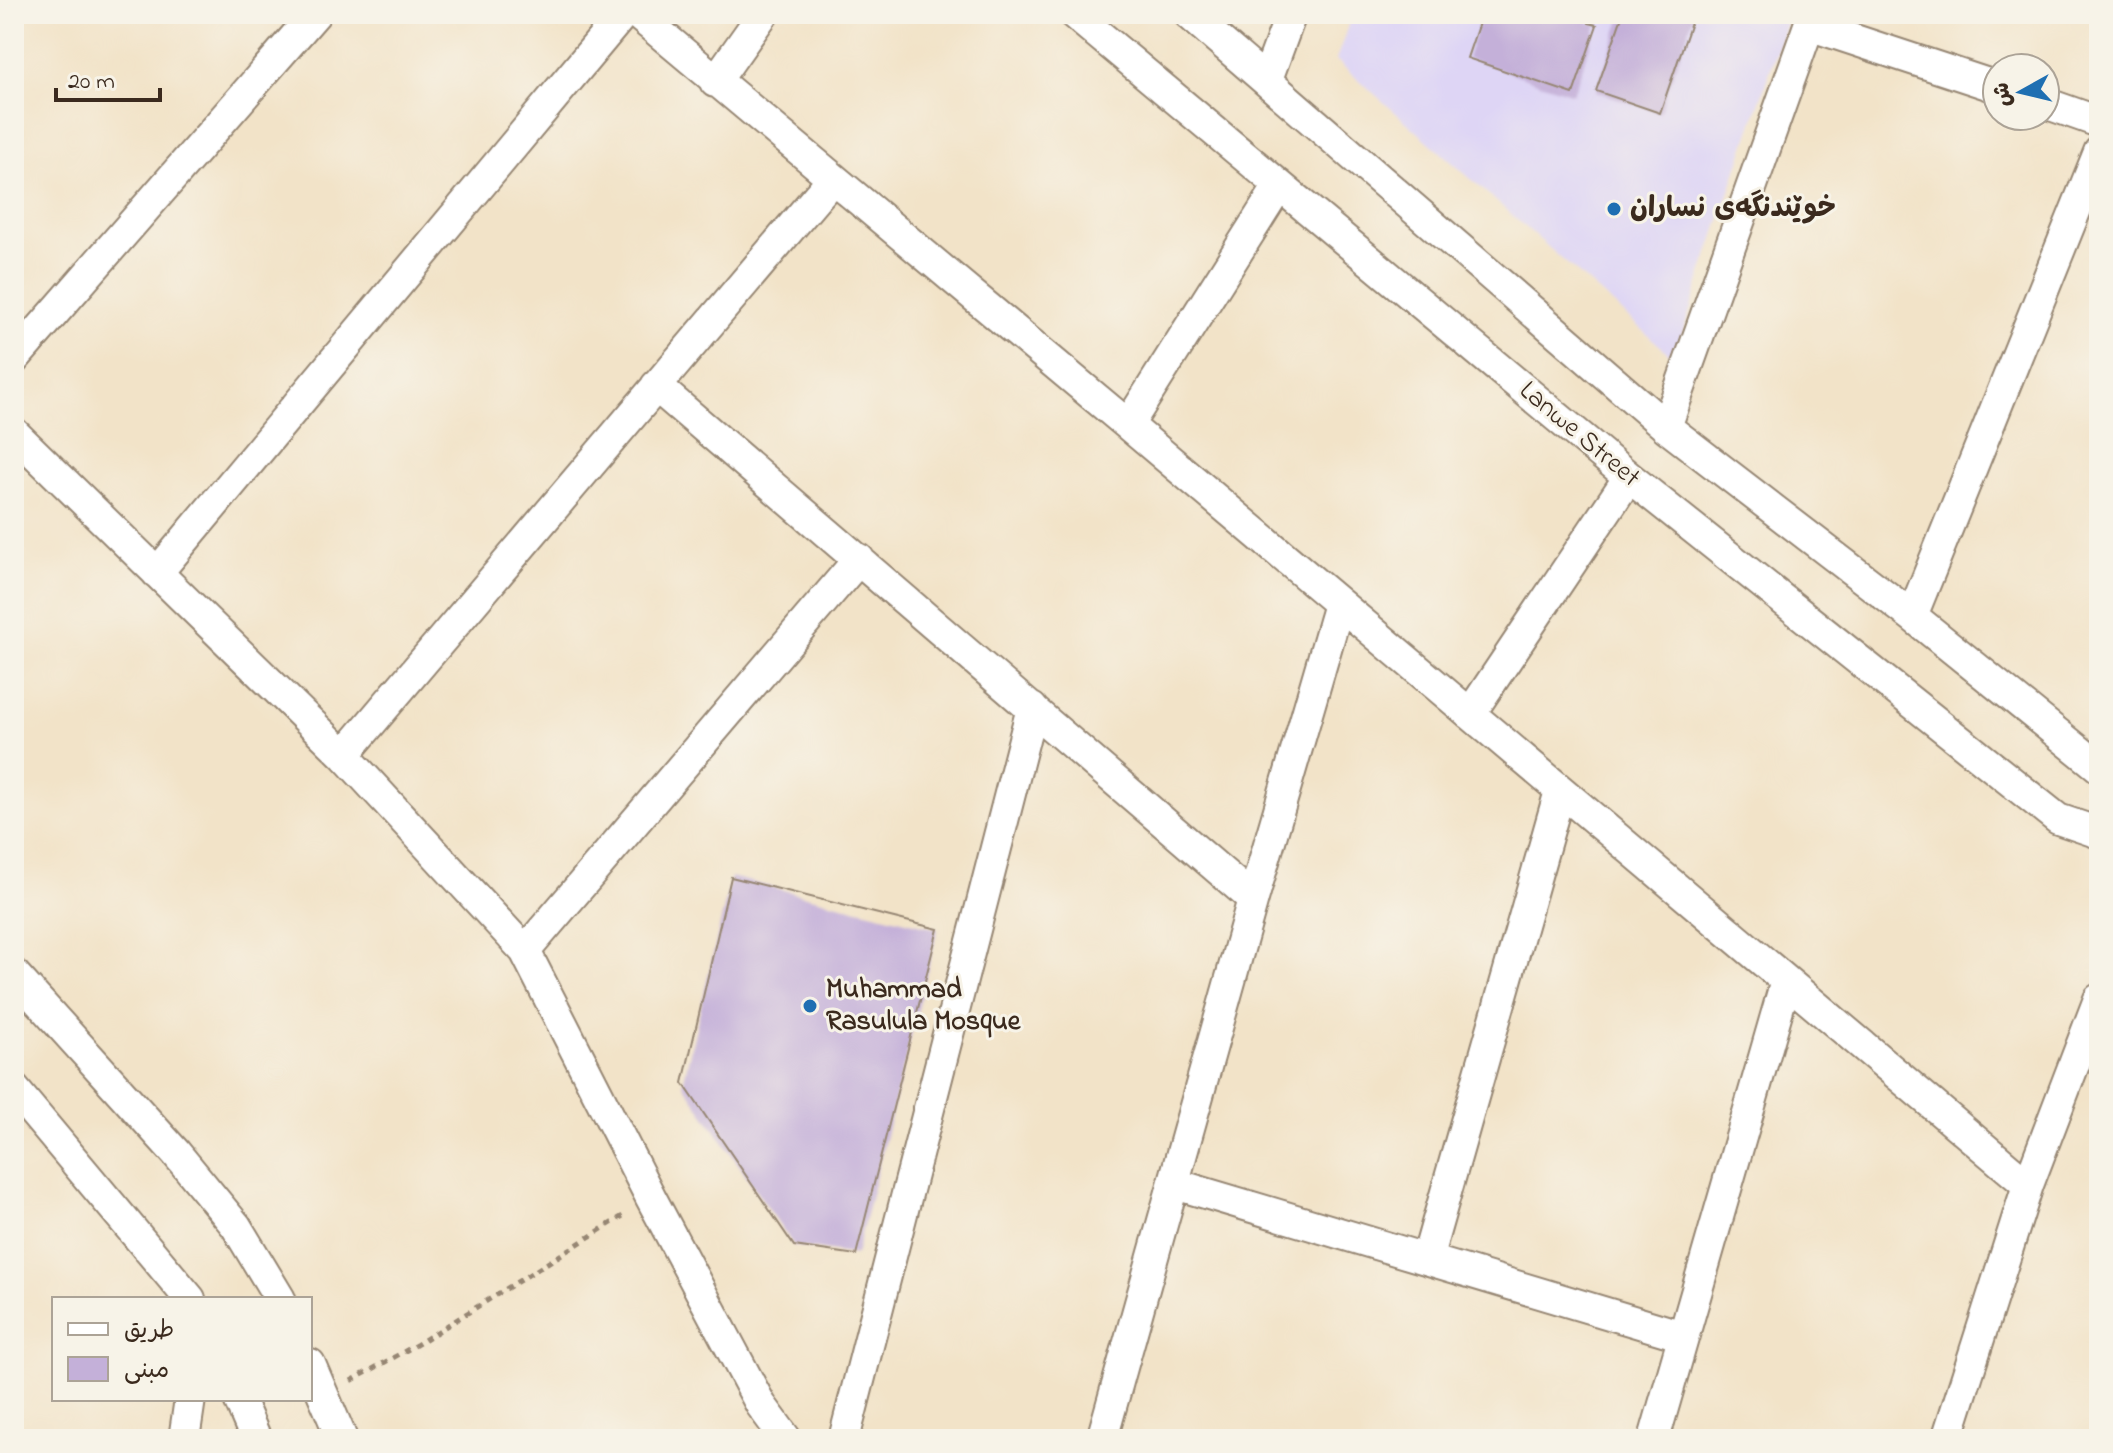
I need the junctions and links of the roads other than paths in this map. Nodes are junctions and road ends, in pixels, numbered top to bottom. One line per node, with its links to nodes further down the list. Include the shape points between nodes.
1 (315, 14): 17 (street)
2 (623, 14): 24 (street)
3 (637, 14): 11 (street)
4 (763, 14): 11 (street)
5 (1074, 14): 16 (street, Lanwe Street)
6 (1189, 14): 9 (street)
7 (1291, 14): 9 (street)
8 (1811, 20): 10 (street); 20 (street)
9 (1267, 79): 20 (street)
10 (1981, 81)
11 (715, 82): 15 (street)
12 (2061, 109): 13 (street)
13 (2099, 122)
14 (2099, 152): 26 (street)
15 (833, 178): 18 (street); 19 (street)
16 (1279, 186): 19 (street); 22 (street, Lanwe Street)
17 (14, 359)
18 (656, 386): 23 (street); 29 (street)
19 (1128, 425): 25 (street)
20 (1666, 427): 26 (street)
21 (14, 433): 24 (street)
22 (1629, 477): 28 (street); 32 (street, Lanwe Street, via 2058,819)
23 (859, 559): 27 (street); 34 (street)
24 (157, 573): 29 (street)
25 (1339, 604): 28 (street); 33 (street)
26 (1912, 616): 30 (street)
27 (1032, 708): 33 (street); 52 (street)
28 (1470, 714): 31 (street)
29 (344, 755): 34 (street)
30 (2099, 767)
31 (1560, 791): 36 (street); 41 (street)
32 (2099, 833)
33 (1253, 899): 39 (street)
34 (525, 951): 51 (street, via 761,1405)
35 (14, 974): 43 (street, via 236,1226)
36 (1786, 981): 40 (street); 44 (street)
37 (2099, 999): 40 (street)
38 (14, 1089): 42 (street)
39 (1175, 1184): 41 (street); 53 (street)
40 (2028, 1185): 55 (street)
41 (1427, 1259): 44 (street)
42 (188, 1297)
43 (279, 1297)
44 (1683, 1336): 54 (street)
45 (312, 1368): 50 (street)
46 (190, 1401): 48 (street)
47 (240, 1401): 49 (street)
48 (184, 1439)
49 (256, 1439)
50 (342, 1439)
51 (786, 1439)
52 (844, 1439)
53 (1102, 1439)
54 (1654, 1439)
55 (1947, 1439)

